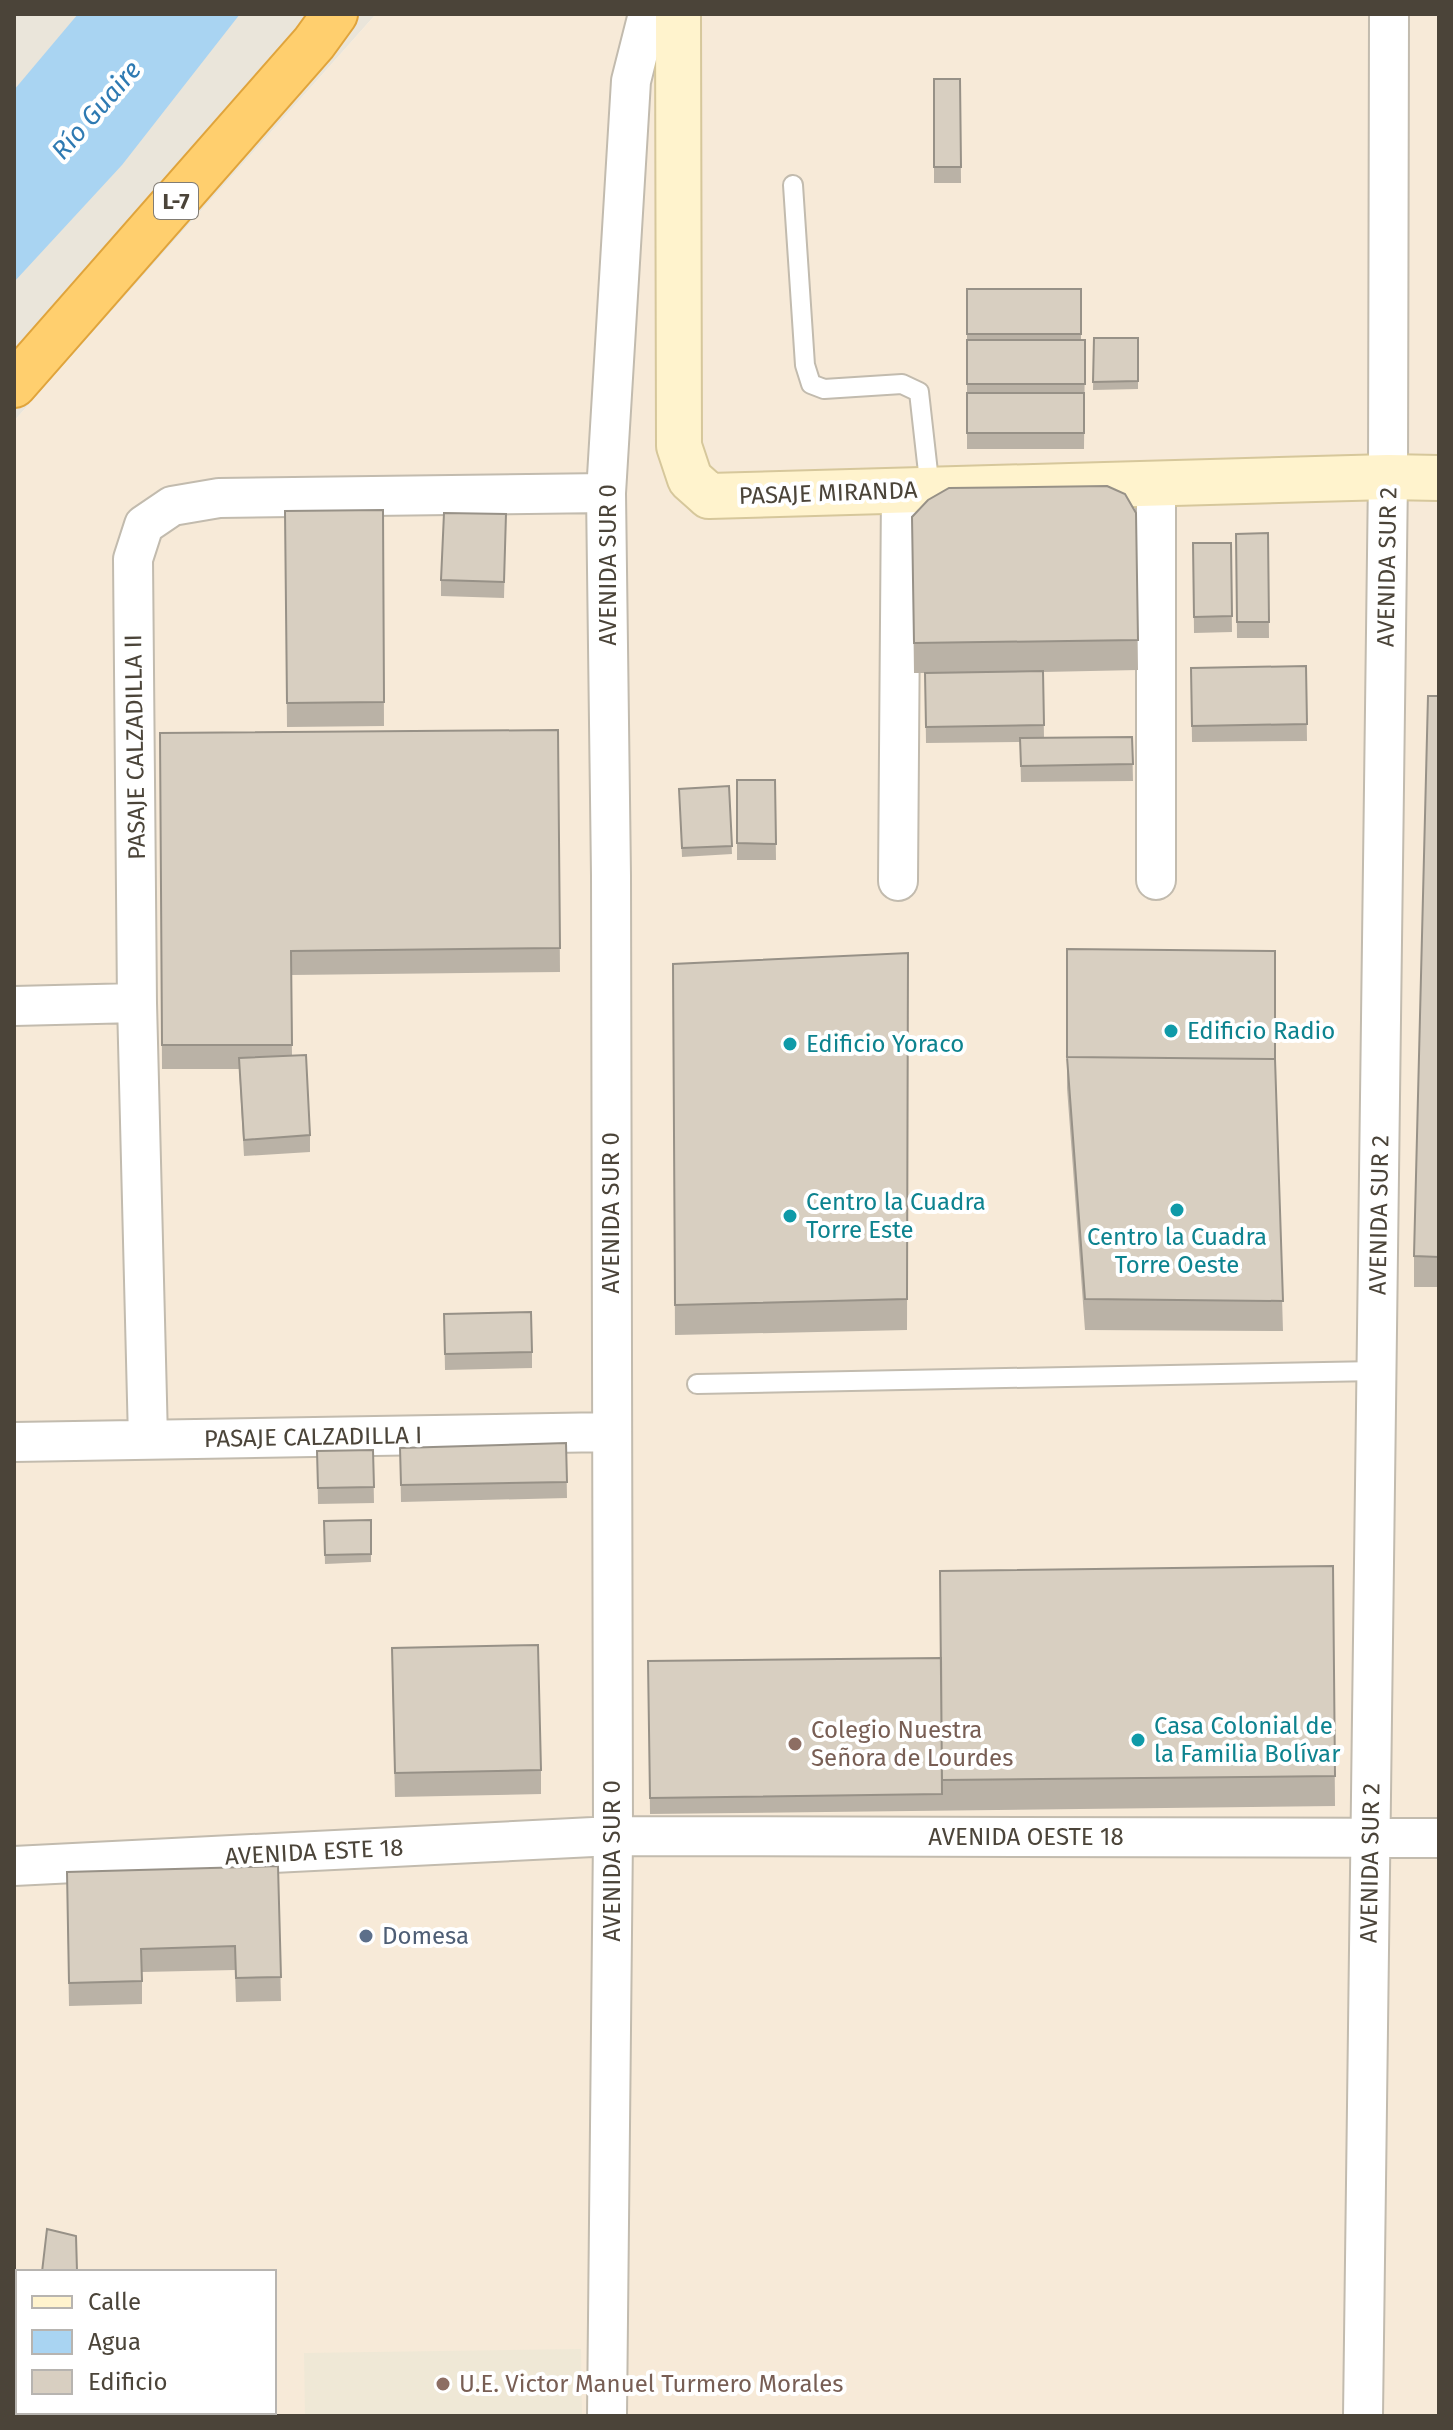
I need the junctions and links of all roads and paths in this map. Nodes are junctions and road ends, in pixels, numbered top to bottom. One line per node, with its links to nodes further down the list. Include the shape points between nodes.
1 (335, 14): 6 (highway, L-7)
2 (648, 14): 11 (street, AVENIDA SUR 0, via 631,81)
3 (678, 14): 10 (main road, PASAJE MIRANDA, via 679,446 690,479 709,496)
4 (1389, 14): 7 (street, AVENIDA SUR 2)
5 (793, 185): 10 (lane, via 805,365 811,384 824,389 902,384 919,392)
6 (14, 385)
7 (1388, 477): 8 (main road, PASAJE MIRANDA); 9 (main road, PASAJE MIRANDA); 16 (street, AVENIDA SUR 2)
8 (1439, 478)
9 (1156, 483): 10 (main road, PASAJE MIRANDA); 12 (street)
10 (916, 491): 13 (street)
11 (606, 493): 14 (street, PASAJE CALZADILLA II, via 219,498 172,506 144,525 133,559); 18 (street, AVENIDA SUR 0)
12 (1156, 880)
13 (898, 881)
14 (137, 1003): 15 (street); 19 (street, PASAJE CALZADILLA II)
15 (14, 1006)
16 (1377, 1371): 17 (lane); 22 (street, AVENIDA SUR 2)
17 (697, 1384)
18 (611, 1432): 19 (street, PASAJE CALZADILLA I); 21 (street, AVENIDA SUR 0)
19 (148, 1439): 20 (street, PASAJE CALZADILLA I)
20 (14, 1442)
21 (613, 1836): 22 (street, AVENIDA OESTE 18); 24 (street, AVENIDA ESTE 18); 25 (street, AVENIDA SUR 0)
22 (1371, 1838): 23 (street, AVENIDA OESTE 18); 26 (street, AVENIDA SUR 2)
23 (1439, 1838)
24 (14, 1866)
25 (607, 2416)
26 (1363, 2416)

